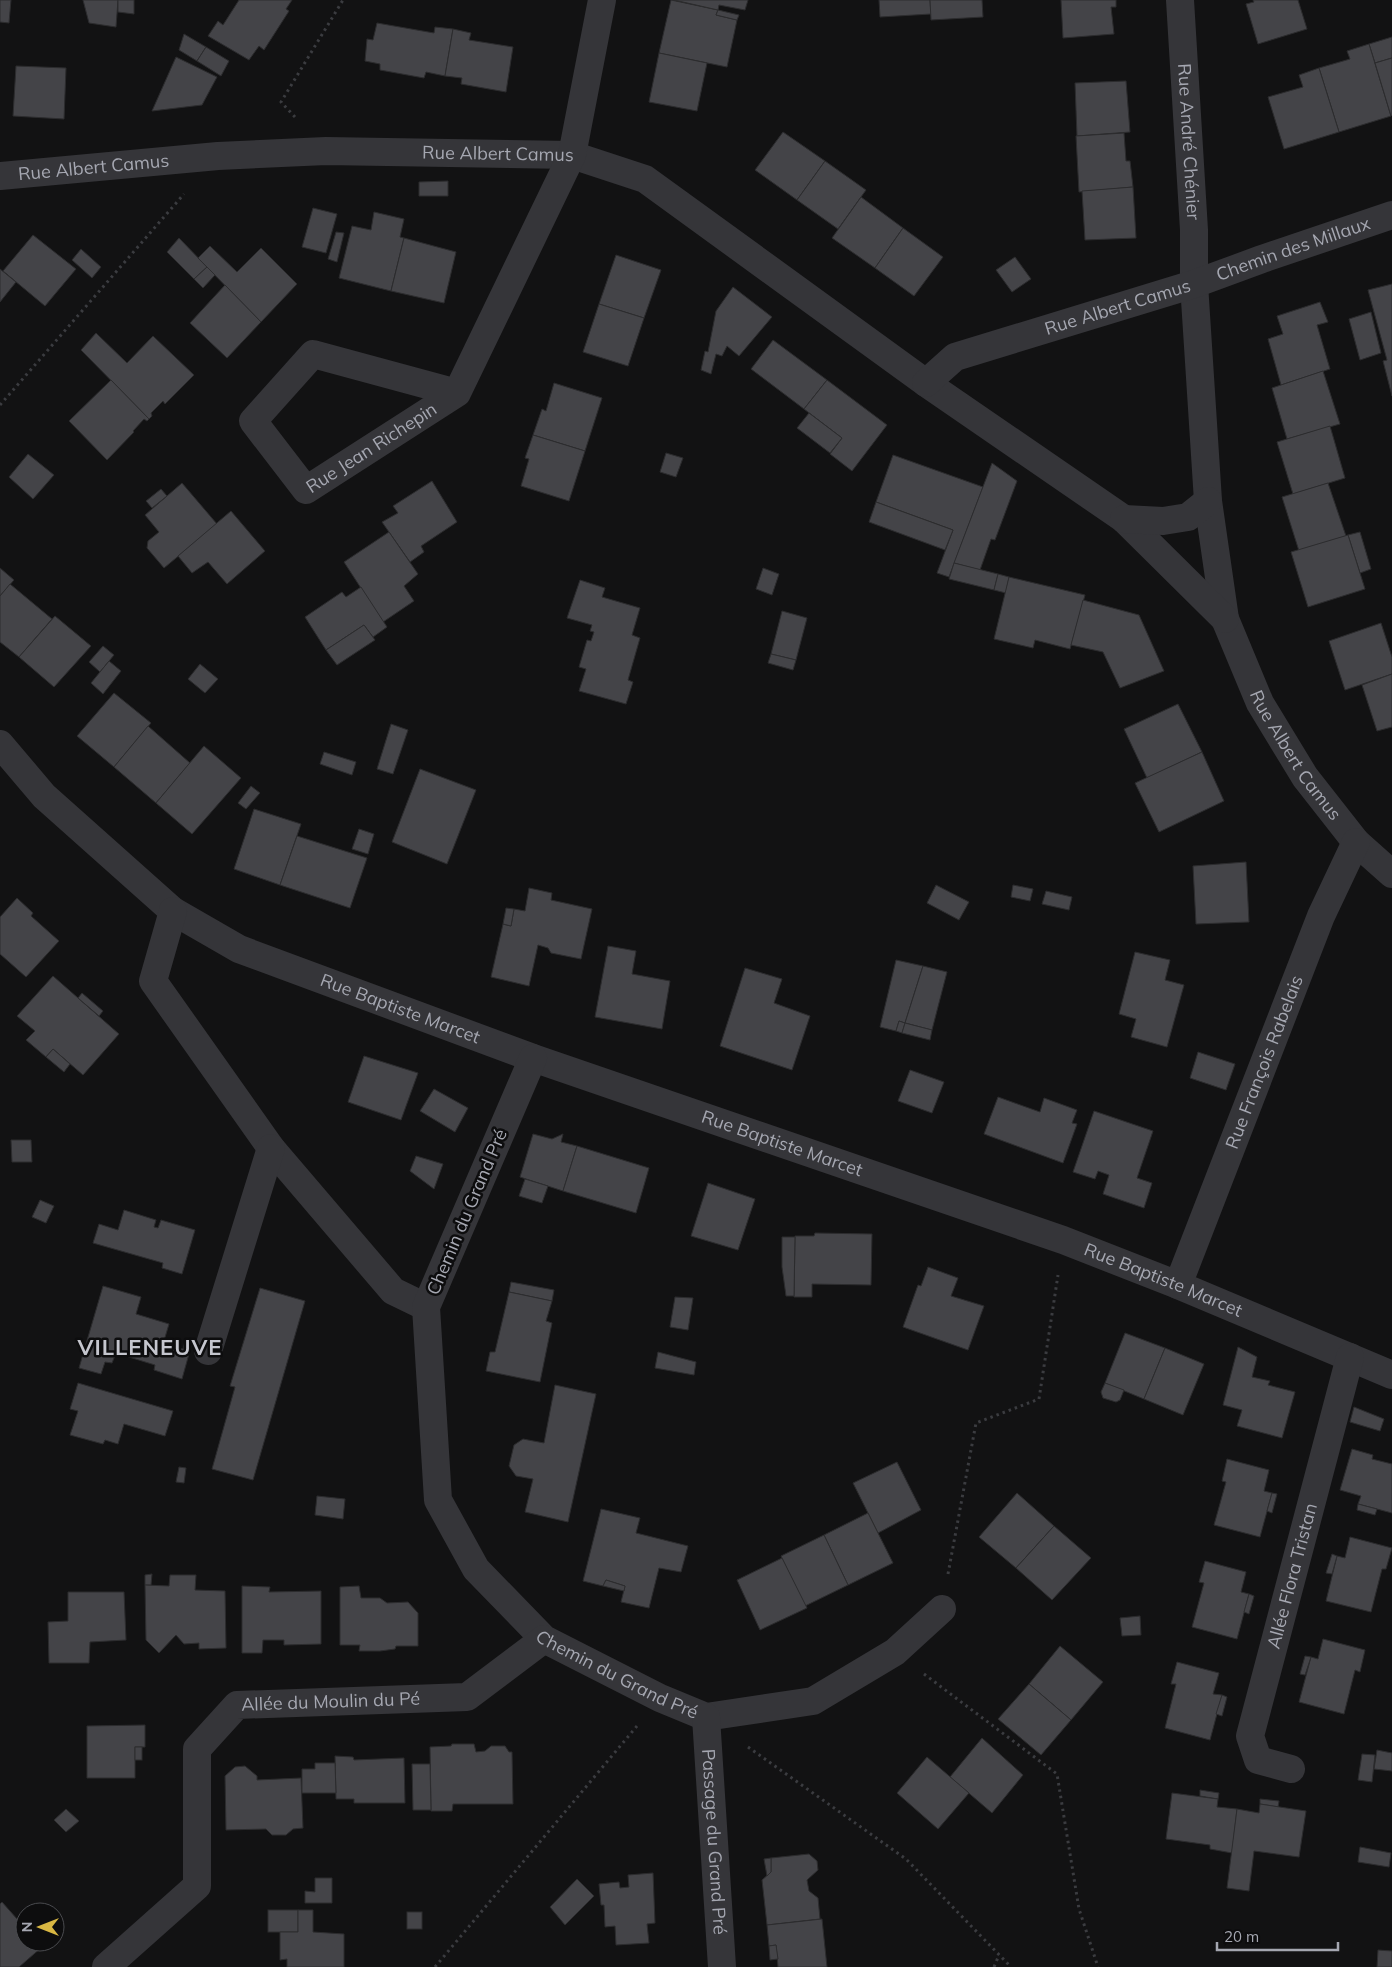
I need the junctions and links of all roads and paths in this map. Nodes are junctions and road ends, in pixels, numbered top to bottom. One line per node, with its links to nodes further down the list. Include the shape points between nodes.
1 (343, 0): 4 (path, via 281,102)
2 (602, 0): 5 (street, Rue Jean Richepin)
3 (1180, 0): 9 (street, Rue André Chénier, via 1194,230)
4 (326, 151): 5 (street, Rue Albert Camus); 6 (street, Rue Albert Camus)
5 (572, 155): 10 (street, Rue Albert Camus, via 645,179); 11 (street, Rue Jean Richepin)
6 (218, 156): 7 (street, Rue Albert Camus); 12 (path)
7 (0, 176)
8 (1392, 215): 9 (street, Chemin des Millaux)
9 (1194, 284): 10 (street, Rue Albert Camus, via 955,357); 13 (street, Rue Albert Camus)
10 (926, 383): 14 (street, Rue Albert Camus)
11 (457, 393): 11 (street, Rue Jean Richepin, via 306,490 253,421 313,354)
12 (0, 405)
13 (1208, 501): 14 (street, via 1188,517 1163,521); 15 (street, Rue Albert Camus)
14 (1124, 519): 15 (street, Rue Albert Camus)
15 (1225, 619): 17 (street, Rue Albert Camus, via 1260,703 1305,777)
16 (0, 744): 19 (street, Rue Baptiste Marcet, via 44,796)
17 (1356, 842): 18 (street, Rue Albert Camus); 23 (street, Rue François Rabelais, via 1321,916)
18 (1392, 874)
19 (173, 910): 20 (street, Rue Baptiste Marcet, via 239,950); 21 (street, via 153,982)
20 (533, 1058): 22 (street, Rue Baptiste Marcet); 24 (street, Chemin du Grand Pré)
21 (271, 1148): 24 (street, via 393,1291); 25 (street)
22 (1063, 1240): 23 (street, Rue Baptiste Marcet); 28 (path, via 1039,1399 976,1423)
23 (1178, 1285): 26 (street, Rue Baptiste Marcet)
24 (426, 1307): 29 (street, Chemin du Grand Pré, via 438,1500 476,1570)
25 (208, 1351)
26 (1350, 1358): 27 (street, Rue Baptiste Marcet); 33 (street, Allée Flora Tristan, via 1250,1736 1258,1760)
27 (1392, 1376)
28 (942, 1609): 30 (street, Chemin du Grand Pré)
29 (544, 1639): 31 (street, Chemin du Grand Pré); 35 (street, Allée du Moulin du Pé, via 467,1697 237,1705 197,1749 197,1886)
30 (896, 1652): 32 (street, Chemin du Grand Pré, via 813,1701); 40 (path, via 1057,1774 1079,1909)
31 (660, 1698): 32 (street, Chemin du Grand Pré); 36 (path)
32 (706, 1717): 34 (path, via 906,1859); 37 (street, Passage du Grand Pré)
33 (1291, 1769)
34 (999, 1955): 38 (path); 39 (path)
35 (106, 1967)
36 (435, 1967)
37 (722, 1967)
38 (994, 1967)
39 (1011, 1967)
40 (1098, 1967)

